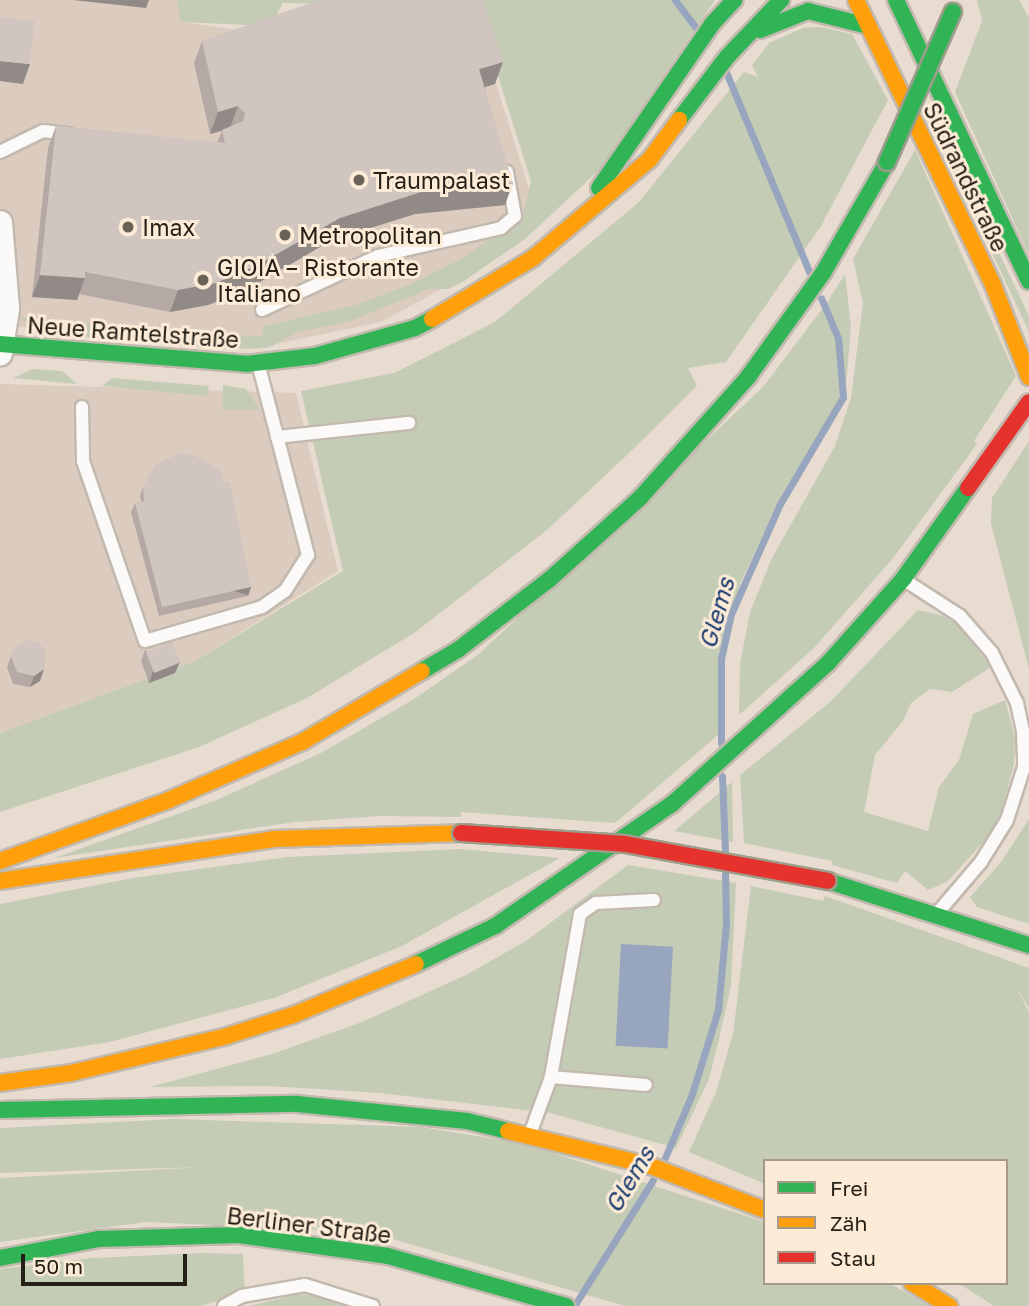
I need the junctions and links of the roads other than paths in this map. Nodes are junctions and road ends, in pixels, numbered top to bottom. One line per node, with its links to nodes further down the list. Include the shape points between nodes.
1 (781, 0): 7 (main road, Neue Ramtelstraße)
2 (856, 0): 6 (main road, Südrandstraße)
3 (897, 0): 13 (main road, Südrandstraße)
4 (731, 3): 11 (main road, Neue Ramtelstraße, via 604,175)
5 (955, 6): 23 (main road, bridge, via 887,162 823,272 748,377 676,460 604,532 459,649 353,715 246,768)
6 (868, 26): 7 (main road, via 808,11); 17 (main road, Südrandstraße, via 993,285)
7 (745, 37): 11 (main road, Neue Ramtelstraße, via 650,159)
8 (83, 135): 9 (lane, via 43,131)
9 (0, 152)
10 (502, 155): 14 (lane, via 516,204 510,223 486,233 378,256)
11 (594, 201): 16 (main road, Neue Ramtelstraße, via 546,248 496,284 415,328 315,356)
12 (0, 223): 15 (street, via 7,309)
13 (1029, 281)
14 (262, 310)
15 (1, 347): 16 (main road, Neue Ramtelstraße, via 207,364)
16 (258, 363): 21 (lane)
17 (1029, 377)
18 (1029, 401): 22 (main road)
19 (82, 407): 21 (lane, via 83,461 145,641 249,614 285,591 299,573 308,555)
20 (409, 424): 21 (lane)
21 (277, 437)
22 (903, 579): 26 (lane, via 960,616 992,653 1017,703 1023,731 1024,767 1007,820 981,862); 29 (main road, via 782,709 672,804 495,926 348,994 227,1036 71,1073)
23 (0, 861)
24 (0, 881): 26 (main road, bridge, via 274,839 461,833 625,844 828,881)
25 (654, 900): 28 (lane, via 596,903 580,914)
26 (936, 913): 27 (main road)
27 (1026, 944)
28 (551, 1077): 30 (lane); 32 (lane)
29 (0, 1083)
30 (646, 1085)
31 (0, 1110): 32 (main road, via 297,1104 443,1118)
32 (530, 1134): 33 (main road, via 578,1144)
33 (763, 1209)
34 (0, 1258): 38 (main road, Berliner Straße, via 99,1239 239,1235 388,1256)
35 (915, 1285): 39 (main road)
36 (224, 1306): 37 (lane, via 242,1296 305,1285)
37 (373, 1306)
38 (566, 1306)
39 (949, 1306)

